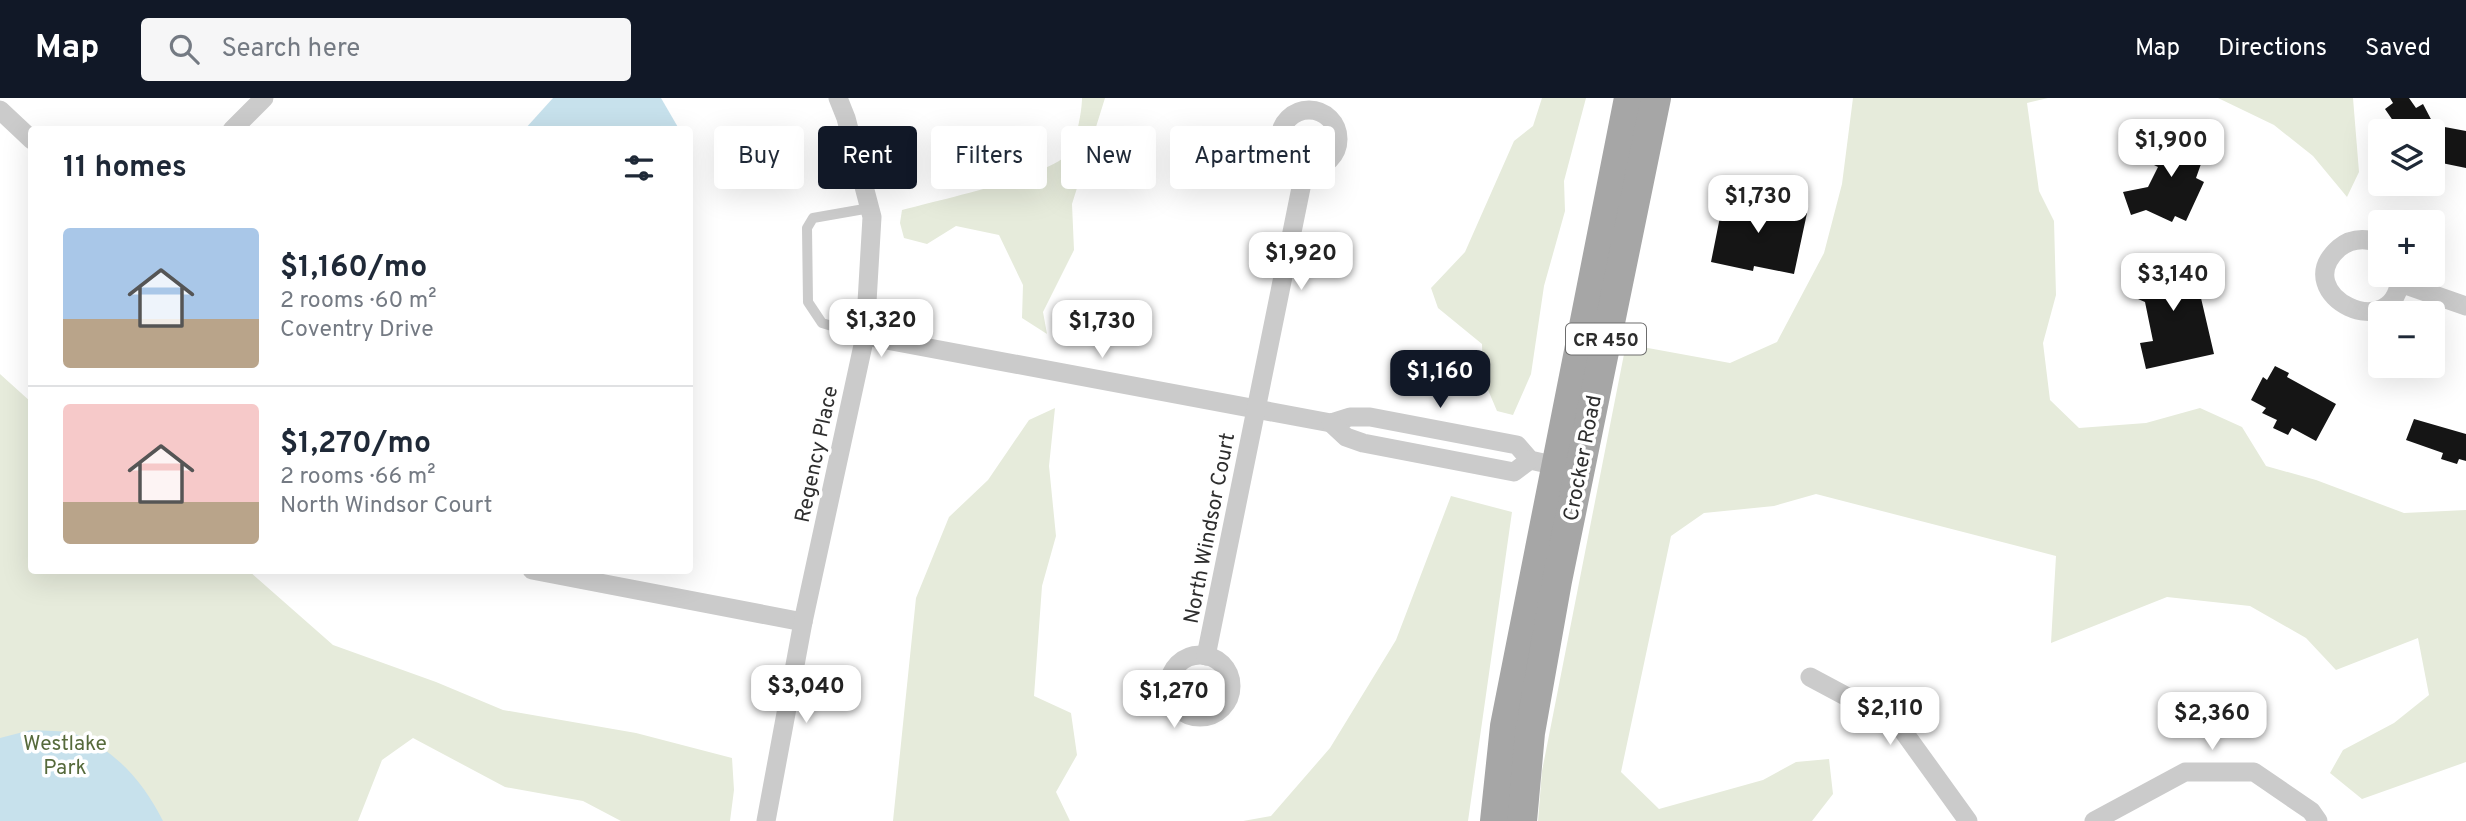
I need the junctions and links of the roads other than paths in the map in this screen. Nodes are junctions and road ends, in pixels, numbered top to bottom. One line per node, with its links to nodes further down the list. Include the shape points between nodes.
1 (264, 98): 6 (street)
2 (838, 98): 9 (street, Regency Place)
3 (1629, 98): 17 (main road, Crocker Road)
4 (1656, 98): 17 (main road, Crocker Road / CR 450)
5 (0, 110): 7 (street)
6 (236, 126)
7 (28, 136)
8 (1301, 189): 15 (street, North Windsor Court)
9 (870, 208): 14 (street, Regency Place); 14 (lane, via 813,218 807,228 808,302 822,323)
10 (2368, 239): 11 (street, via 2344,244 2334,252 2328,287 2343,306 2366,312 2388,303)
11 (2396, 287)
12 (2420, 287): 13 (street)
13 (2466, 306)
14 (865, 336): 15 (street); 19 (street, Regency Place)
15 (1257, 408): 16 (street); 20 (street, North Windsor Court)
16 (1331, 423): 17 (street, via 1350,417 1384,419 1517,445); 17 (street, via 1346,437 1363,443 1514,472)
17 (1555, 466): 23 (main road, Crocker Road, via 1505,726); 24 (main road, Crocker Road / CR 450)
18 (553, 574): 19 (street)
19 (803, 622): 22 (street, Regency Place)
20 (1206, 656)
21 (1810, 677): 25 (street, via 1898,724)
22 (766, 821)
23 (1495, 821)
24 (1522, 821)
25 (1968, 821)
26 (2094, 821): 27 (street, via 2185,772 2254,772 2311,811)
27 (2318, 821)

